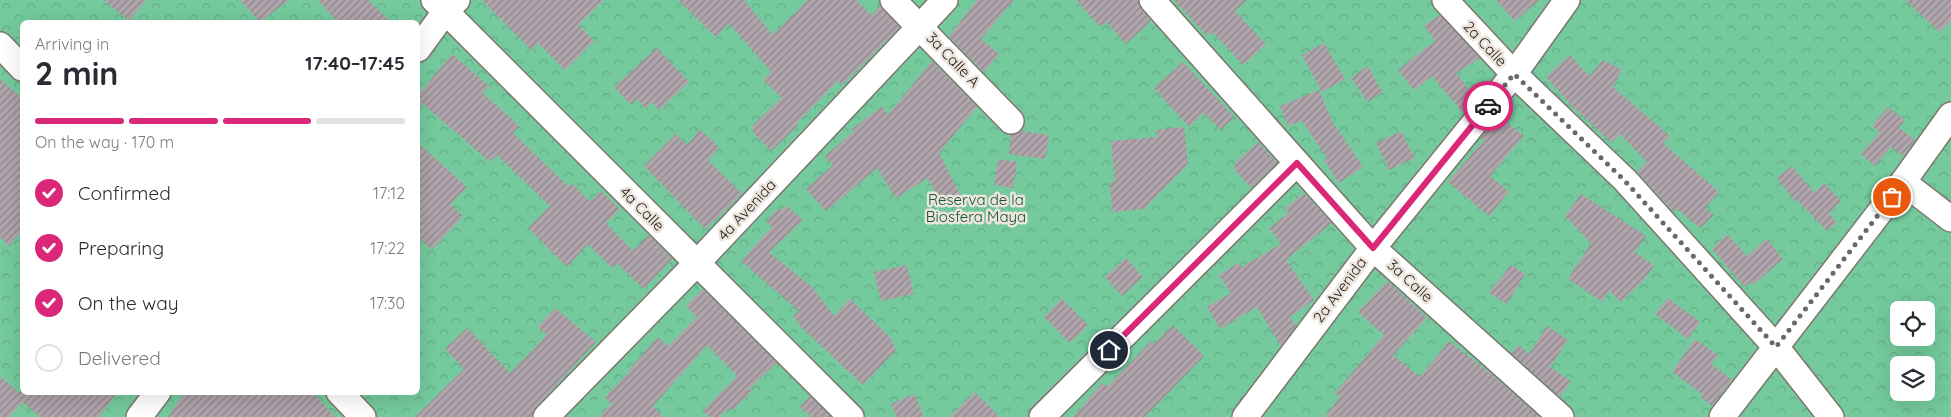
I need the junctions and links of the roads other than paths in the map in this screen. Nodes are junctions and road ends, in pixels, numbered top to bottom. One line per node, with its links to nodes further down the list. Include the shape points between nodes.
1 (893, 0): 7 (street, 3a Calle A)
2 (945, 0): 7 (street, 4a Avenida)
3 (1152, 0): 14 (street, 3a Calle)
4 (1445, 0): 11 (street, 2a Calle)
5 (1567, 0): 11 (street, 2a Avenida)
6 (445, 4): 9 (street); 18 (street, 4a Calle)
7 (921, 26): 13 (street, 3a Calle A); 18 (street, 4a Avenida)
8 (0, 45): 10 (street)
9 (420, 46)
10 (20, 66)
11 (1514, 74): 17 (street, 2a Avenida); 19 (street, 2a Calle, via 1624,180)
12 (1951, 115): 15 (street)
13 (1012, 120)
14 (1297, 163): 17 (street, 3a Calle); 26 (street)
15 (1903, 182): 16 (street); 19 (street)
16 (1951, 220)
17 (1373, 248): 27 (street, 2a Avenida); 28 (street, 3a Calle)
18 (697, 263): 24 (street, 4a Avenida); 25 (street, 4a Calle)
19 (1776, 347): 29 (street); 30 (street, 2a Calle)
20 (156, 395): 22 (street)
21 (342, 395): 23 (street)
22 (139, 417)
23 (363, 417)
24 (546, 417)
25 (851, 417)
26 (1042, 417)
27 (1245, 417)
28 (1561, 417)
29 (1722, 417)
30 (1831, 417)

